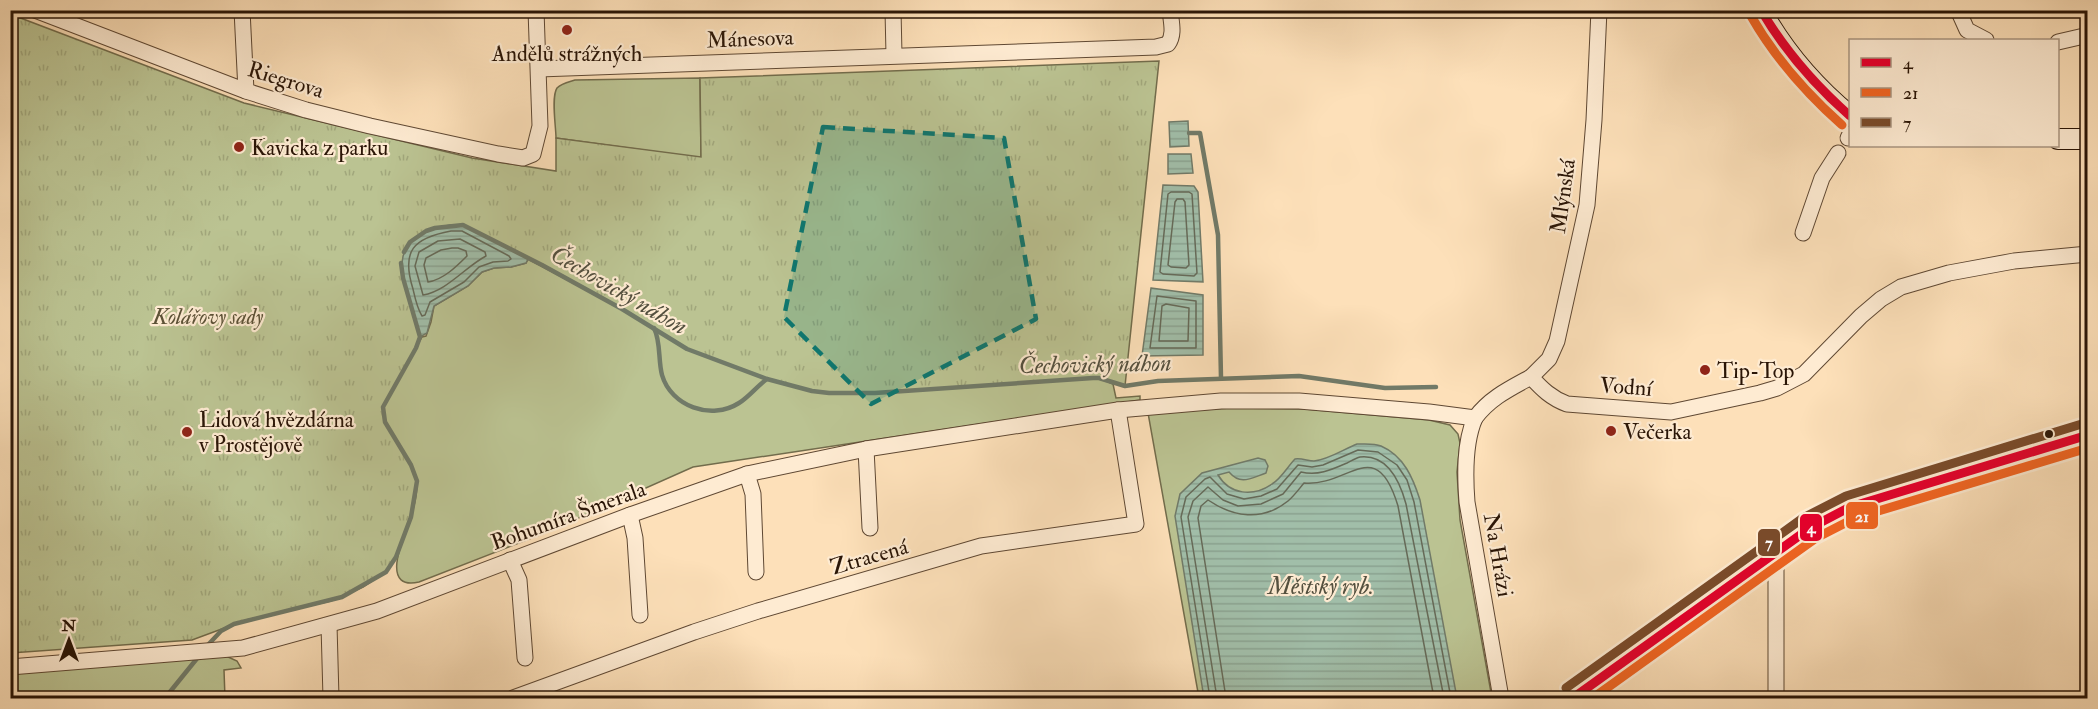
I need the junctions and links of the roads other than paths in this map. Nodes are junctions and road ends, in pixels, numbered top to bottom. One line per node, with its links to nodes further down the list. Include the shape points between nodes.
1 (35, 10): 14 (street, Riegrova)
2 (242, 10): 14 (street)
3 (536, 10): 13 (street)
4 (893, 10): 12 (street)
5 (1170, 10): 12 (street, Mánesova, via 1173,35 1168,44 1155,47)
6 (1599, 10): 21 (street, Mlýnská, via 1587,205 1557,341 1549,358)
7 (1761, 10): 15 (main road, via 1796,62)
8 (1958, 10): 10 (street, via 1967,30)
9 (2088, 32): 11 (street)
10 (1984, 39)
11 (2059, 42)
12 (894, 56): 13 (street, Mánesova)
13 (539, 69): 14 (street, Riegrova, via 540,126 533,154 523,158 370,126)
14 (246, 91)
15 (1849, 114)
16 (2059, 139): 17 (main road)
17 (2088, 139)
18 (1838, 153): 19 (street, via 1822,178)
19 (1803, 233)
20 (2088, 254): 21 (street, Vodní, via 2014,261 1901,287 1861,316 1804,374 1760,393 1671,412 1605,408 1556,400)
21 (1531, 377): 23 (street, via 1498,395)
22 (1118, 410): 23 (street, Bohumíra Šmerala, via 1221,401 1299,401); 25 (street, Bohumíra Šmerala); 37 (street, Ztracená, via 1136,524 981,546 758,611)
23 (1475, 418): 38 (street, Na Hrázi, via 1468,449 1467,502)
24 (2088, 435): 29 (street, via 1850,507)
25 (866, 449): 26 (street, Bohumíra Šmerala); 28 (street)
26 (747, 474): 27 (street, Bohumíra Šmerala); 31 (street, via 753,494)
27 (630, 515): 30 (street, Bohumíra Šmerala); 32 (street)
28 (870, 528)
29 (1776, 552): 39 (street); 40 (street)
30 (510, 560): 33 (street, Bohumíra Šmerala); 34 (street, via 519,580)
31 (756, 572)
32 (640, 615)
33 (329, 625): 35 (street, Bohumíra Šmerala, via 243,648); 36 (street)
34 (525, 658)
35 (10, 667)
36 (331, 699)
37 (513, 699)
38 (1501, 699)
39 (1573, 699)
40 (1776, 699)

